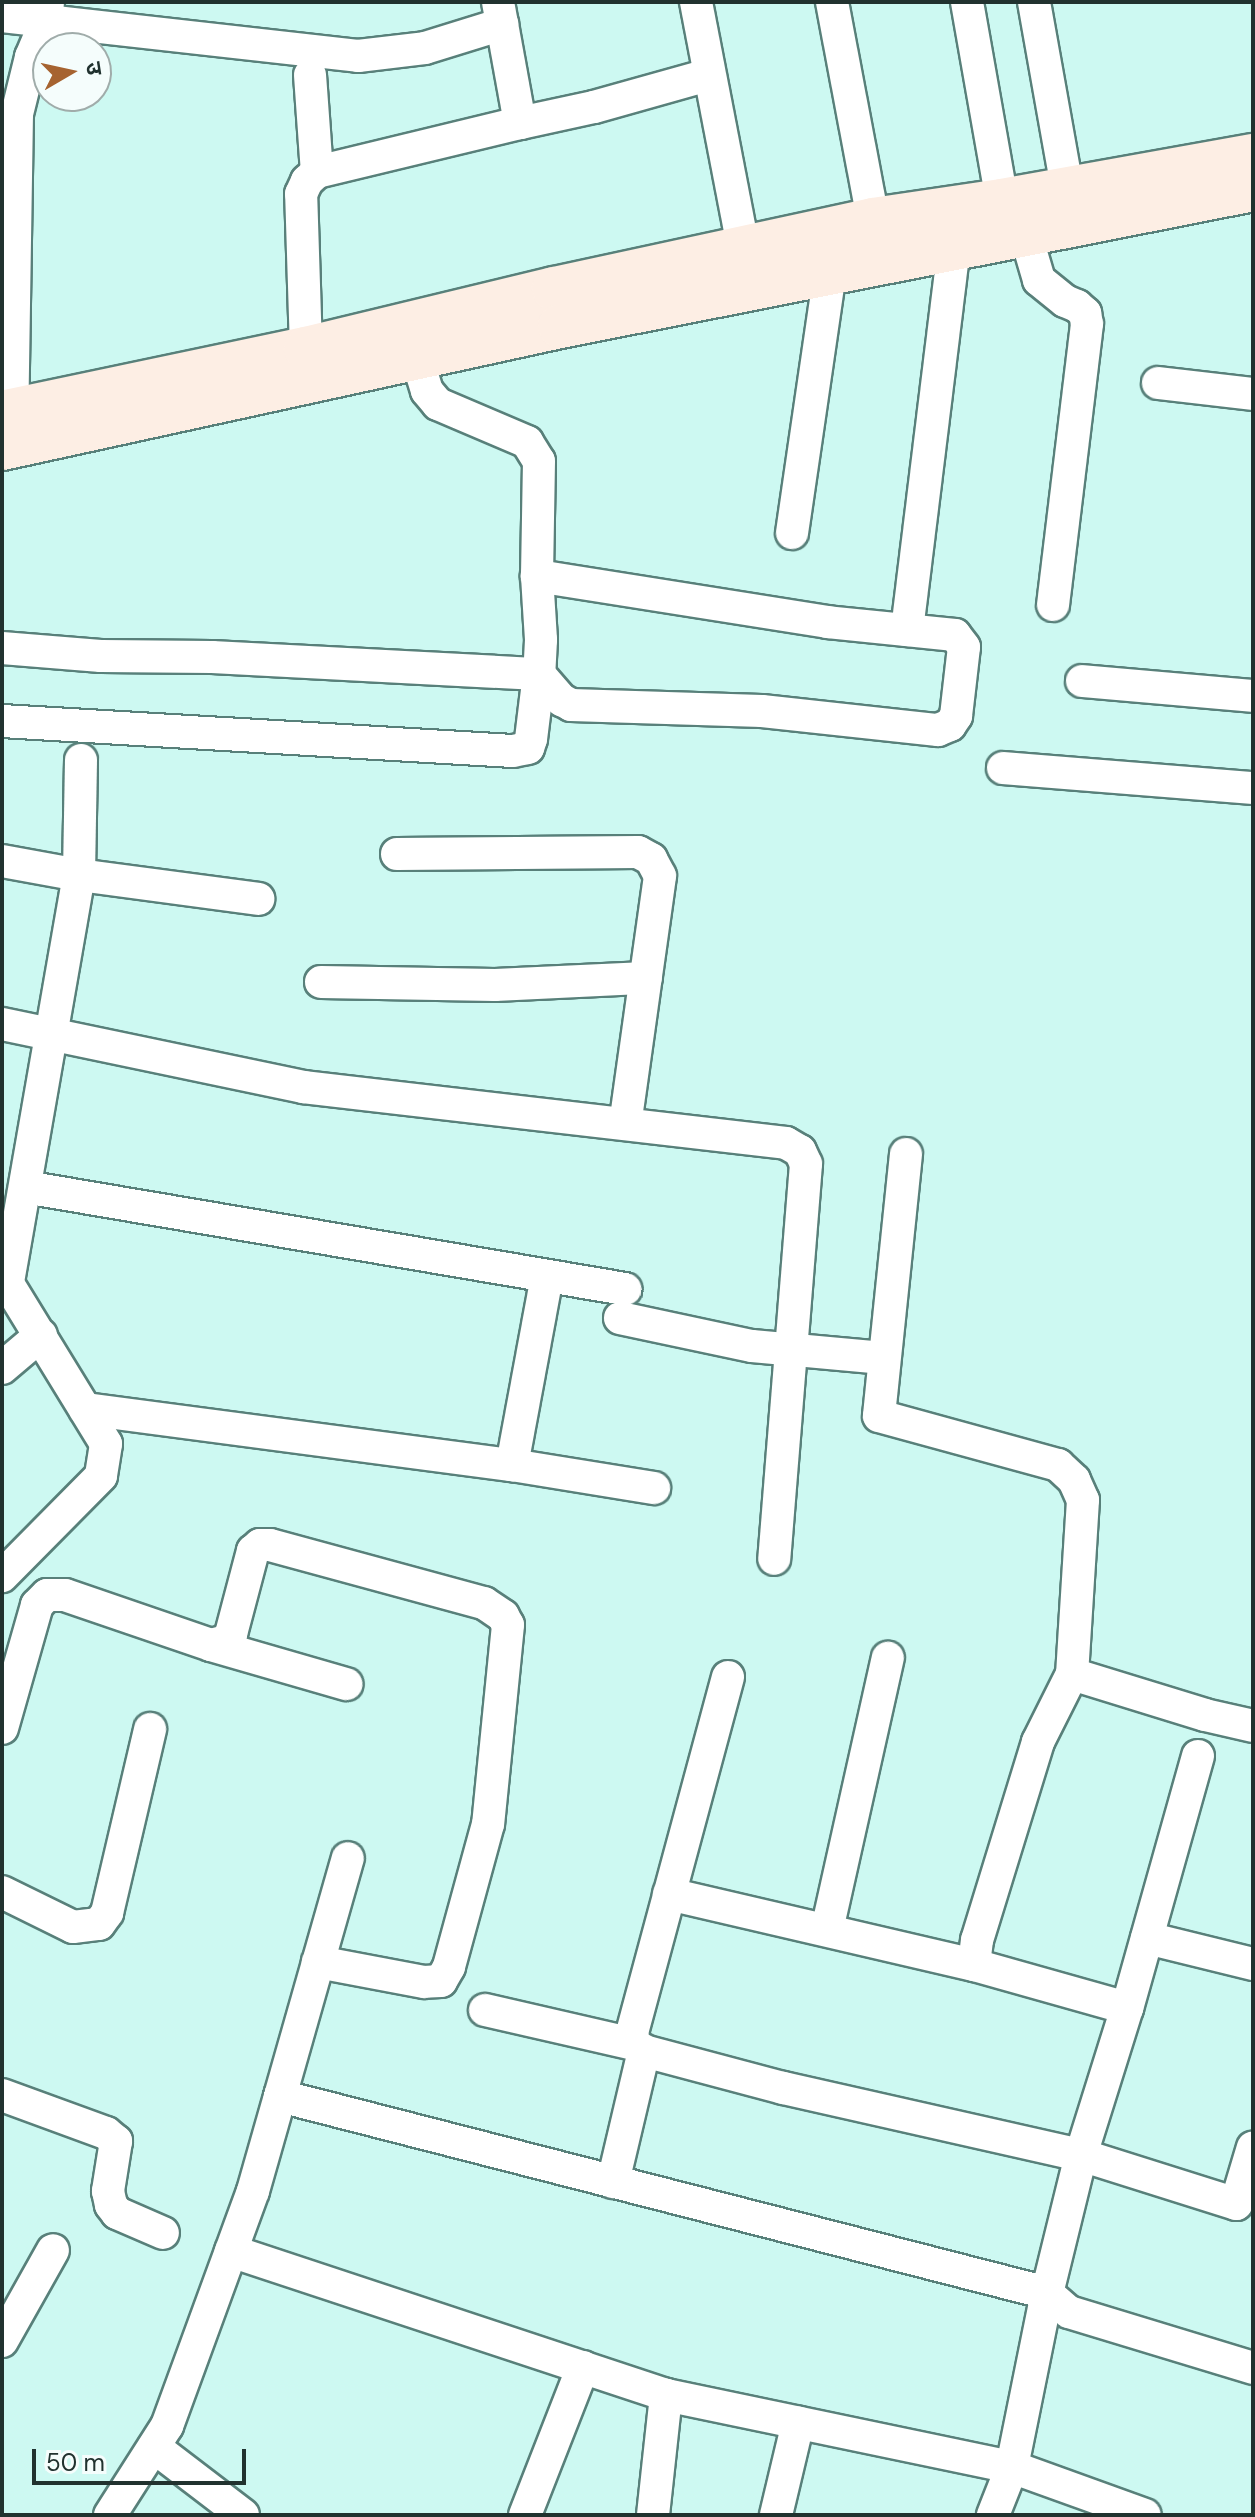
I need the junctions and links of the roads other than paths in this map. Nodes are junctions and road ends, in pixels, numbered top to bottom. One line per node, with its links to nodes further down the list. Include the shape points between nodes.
1 (696, 2): 9 (street)
2 (832, 2): 17 (street)
3 (967, 2): 16 (street)
4 (1034, 2): 14 (street)
5 (47, 11): 6 (street, via 358,56 425,48); 7 (street); 11 (street)
6 (500, 13): 10 (street)
7 (2, 16)
8 (310, 75): 13 (street)
9 (708, 75): 10 (street); 19 (street)
10 (520, 123): 13 (street)
11 (10, 140): 20 (street)
12 (1253, 156): 14 (main road)
13 (317, 172): 22 (street, via 301,194)
14 (1067, 187): 16 (main road)
15 (1253, 189): 16 (main road)
16 (1013, 217): 17 (main road); 18 (main road); 28 (street, via 1039,280 1085,313 1087,324)
17 (846, 240): 18 (main road); 19 (main road); 21 (main road); 26 (street)
18 (954, 246): 29 (street)
19 (744, 251): 21 (main road, via 554,289)
20 (8, 267): 25 (street)
21 (412, 342): 22 (main road); 25 (main road); 27 (street, via 427,391 438,404 527,442 539,461)
22 (306, 349): 25 (main road)
23 (1158, 383): 24 (street)
24 (1253, 394)
25 (7, 429)
26 (792, 533)
27 (537, 576): 29 (street); 31 (street)
28 (1053, 605)
29 (907, 630): 31 (street, via 955,635 963,642 956,716 944,729 762,711 571,705)
30 (2, 648): 31 (street)
31 (539, 674): 34 (street, via 528,748 513,751)
32 (1082, 681): 33 (street)
33 (1253, 696)
34 (2, 721)
35 (81, 760): 40 (street)
36 (1003, 768): 37 (street)
37 (1253, 788)
38 (397, 854): 42 (street, via 638,852 651,859 660,876)
39 (2, 861): 40 (street)
40 (79, 875): 41 (street); 45 (street)
41 (258, 899)
42 (646, 978): 43 (street, via 495,985); 46 (street)
43 (321, 982)
44 (2, 1024): 45 (street)
45 (53, 1033): 46 (street, via 303,1087); 48 (street)
46 (625, 1124): 52 (street, via 786,1143 800,1151 806,1164)
47 (906, 1154): 53 (street)
48 (25, 1187): 49 (street); 50 (street)
49 (547, 1276): 52 (street, via 752,1346); 56 (street)
50 (5, 1277): 51 (street)
51 (41, 1335): 54 (street); 55 (street)
52 (791, 1349): 53 (street); 58 (street)
53 (883, 1358): 62 (street, via 879,1416 1058,1465 1074,1480 1083,1500)
54 (2, 1368)
55 (85, 1409): 56 (street); 59 (street, via 106,1444 101,1476)
56 (512, 1465): 57 (street)
57 (654, 1488)
58 (774, 1559)
59 (2, 1576)
60 (211, 1645): 64 (street); 66 (street, via 65,1595 47,1595 37,1605); 74 (street, via 231,1634 253,1551 260,1545 484,1603 508,1625 488,1824 449,1967 441,1981 424,1982)
61 (888, 1658): 72 (street)
62 (1072, 1674): 65 (street); 76 (street, via 1038,1742 977,1940)
63 (728, 1677): 71 (street)
64 (346, 1684)
65 (1253, 1726)
66 (2, 1728)
67 (150, 1729): 70 (street, via 107,1913 99,1924 73,1927)
68 (1198, 1756): 73 (street)
69 (348, 1858): 74 (street)
70 (2, 1892)
71 (669, 1894): 72 (street); 79 (street, via 632,2032)
72 (827, 1930): 76 (street)
73 (1147, 1938): 75 (street); 77 (street)
74 (318, 1962): 81 (street)
75 (1253, 1964)
76 (974, 1965): 77 (street)
77 (1127, 2008): 83 (street)
78 (485, 2010): 79 (street)
79 (639, 2047): 83 (street, via 783,2088); 84 (street)
80 (2, 2095): 86 (street, via 116,2141 108,2191 111,2205 117,2213)
81 (280, 2096): 84 (street); 88 (street)
82 (1253, 2147): 85 (street)
83 (1081, 2155): 85 (street); 89 (street)
84 (613, 2182): 89 (street)
85 (1244, 2207)
86 (163, 2233)
87 (53, 2250): 90 (street)
88 (231, 2251): 91 (street); 95 (street, via 167,2426)
89 (1047, 2293): 92 (street, via 1069,2312); 96 (street)
90 (4, 2332)
91 (583, 2367): 93 (street); 100 (street)
92 (1253, 2368)
93 (666, 2395): 94 (street); 101 (street)
94 (798, 2423): 96 (street); 102 (street)
95 (154, 2447): 98 (street); 99 (street)
96 (1012, 2467): 97 (street); 103 (street)
97 (1138, 2514)
98 (110, 2515)
99 (243, 2515)
100 (525, 2515)
101 (653, 2515)
102 (776, 2515)
103 (993, 2515)

